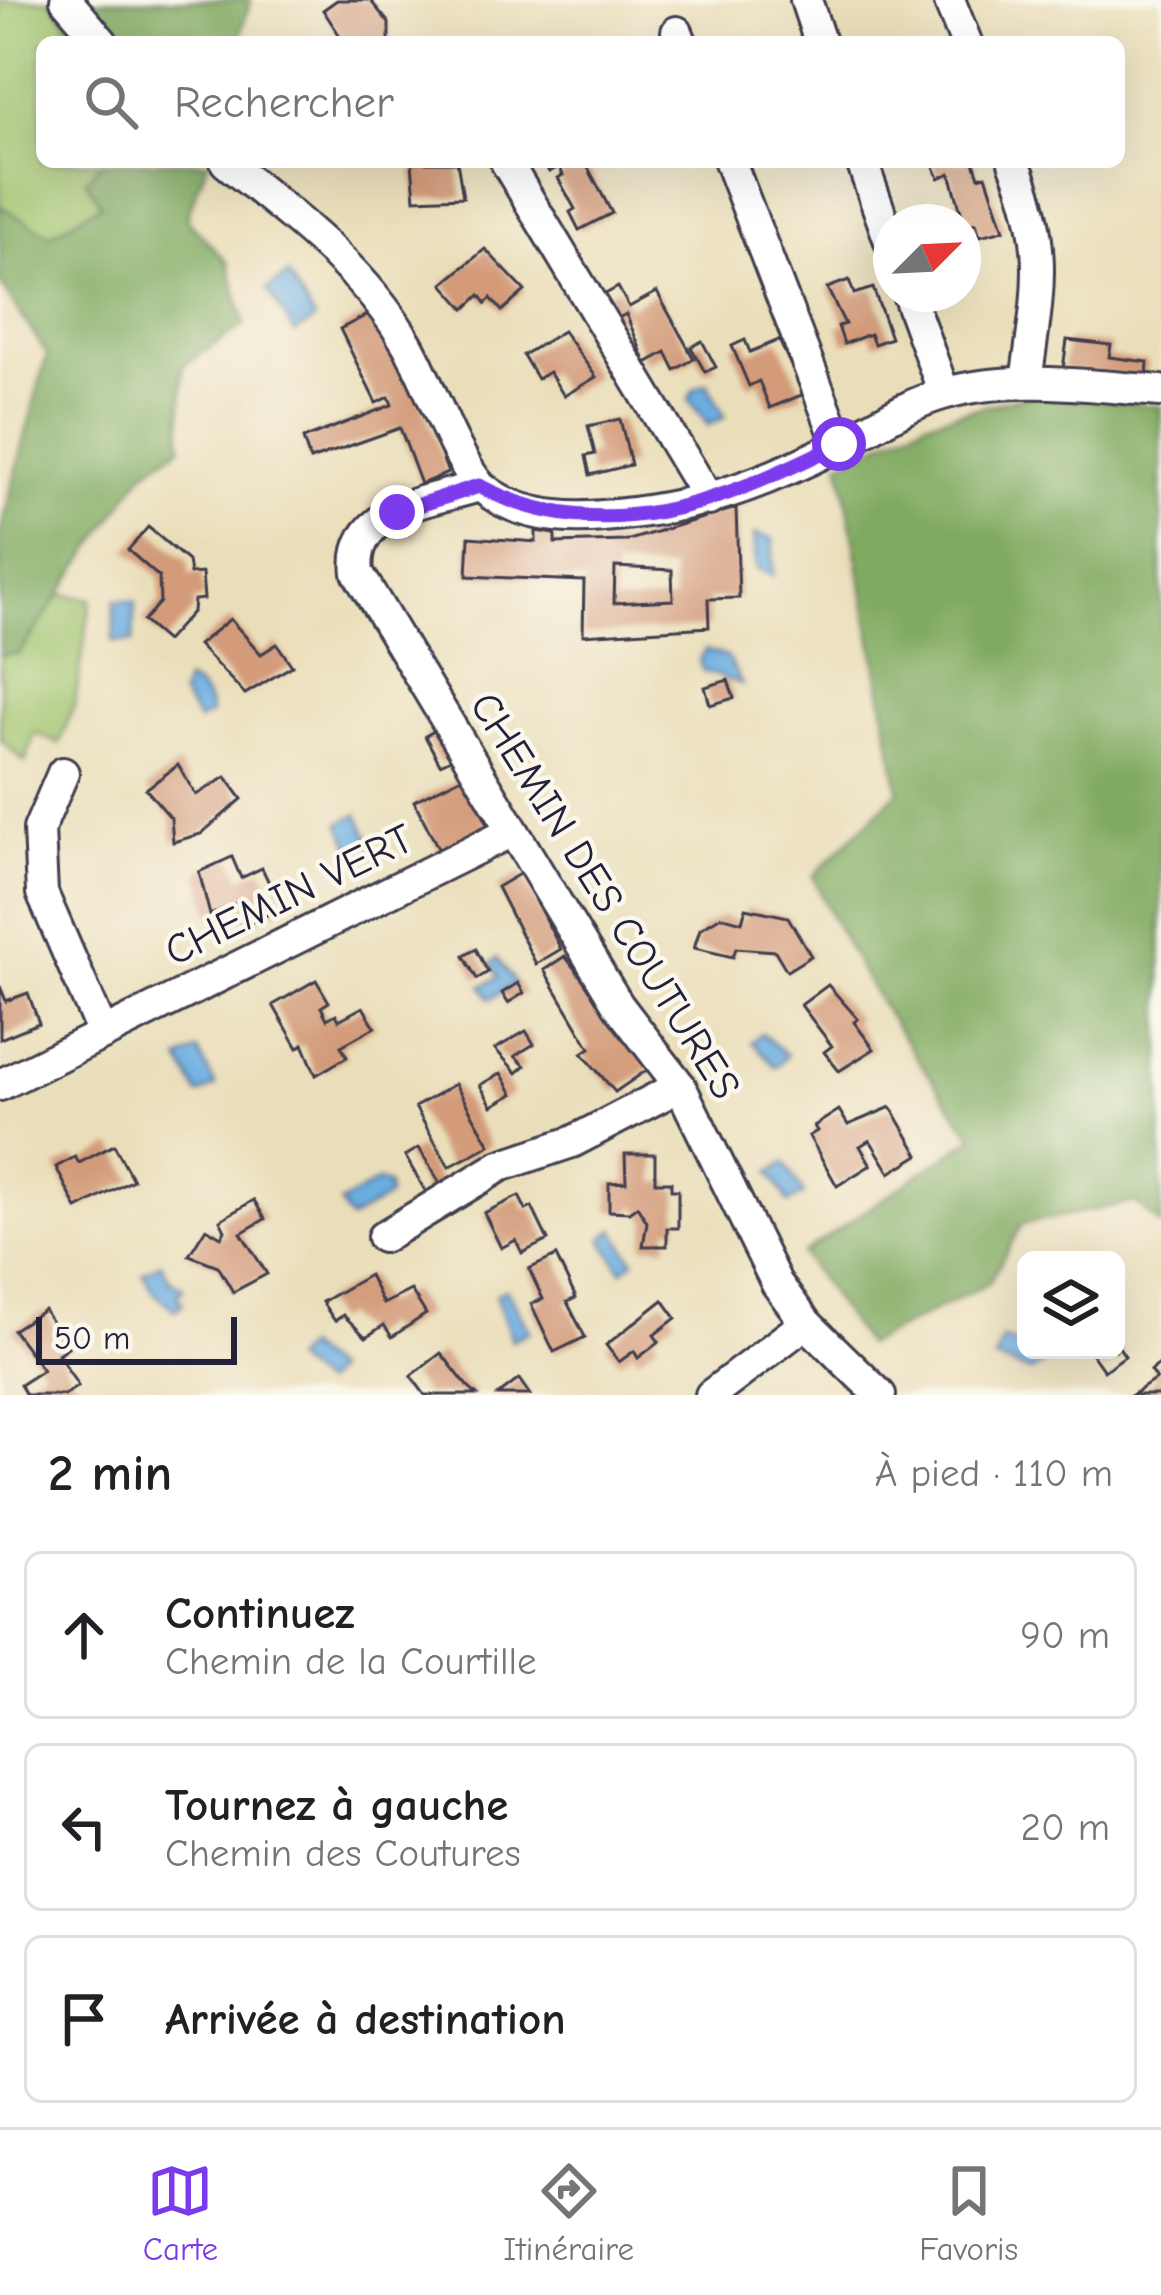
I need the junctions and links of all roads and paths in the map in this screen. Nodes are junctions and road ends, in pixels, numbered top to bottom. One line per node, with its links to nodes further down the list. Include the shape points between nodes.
1 (66, 0): 4 (street)
2 (806, 0): 5 (street)
3 (949, 0): 6 (street)
4 (97, 36)
5 (818, 36)
6 (964, 36)
7 (233, 168): 18 (street, via 313,233 389,315)
8 (510, 168): 19 (street)
9 (732, 168): 17 (street)
10 (864, 168): 12 (street)
11 (1017, 168): 14 (street, via 1042,260)
12 (877, 204)
13 (915, 312): 16 (street)
14 (1026, 382): 15 (street); 16 (street)
15 (1161, 391)
16 (944, 393): 17 (street)
17 (839, 444): 19 (street)
18 (479, 486): 19 (street, via 524,509 572,519); 21 (street, CHEMIN DES COUTURES, via 376,521 356,559 364,587)
19 (709, 500)
20 (63, 773): 22 (street, via 39,829 42,893)
21 (512, 831): 22 (street, CHEMIN VERT); 24 (street, CHEMIN DES COUTURES, via 618,1005)
22 (103, 1034): 23 (street, CHEMIN VERT)
23 (0, 1085)
24 (680, 1086): 25 (street, via 572,1142 500,1166); 26 (street, CHEMIN DES COUTURES, via 777,1284)
25 (383, 1238)
26 (806, 1323): 27 (street); 28 (street, CHEMIN DES COUTURES)
27 (711, 1395)
28 (880, 1395)

